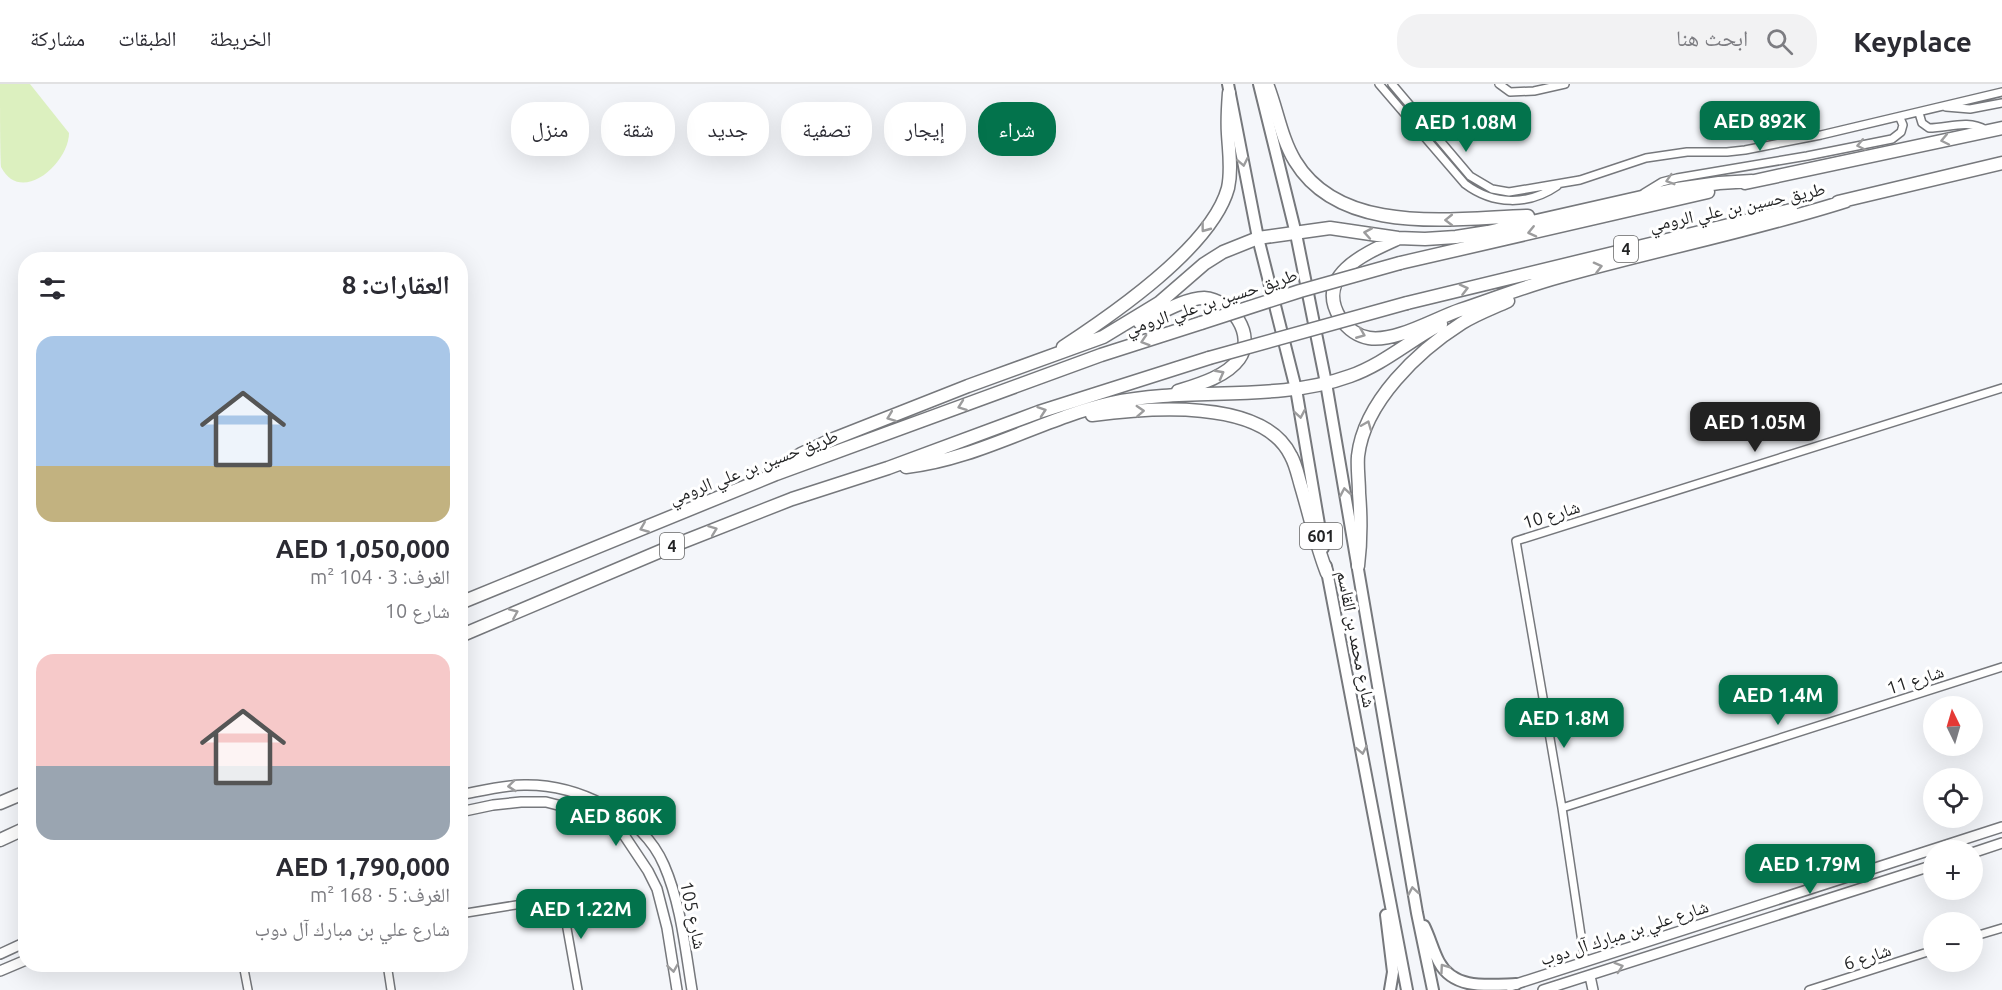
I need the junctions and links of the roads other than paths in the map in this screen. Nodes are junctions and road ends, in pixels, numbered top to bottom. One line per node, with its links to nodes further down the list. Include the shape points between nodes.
1 (1259, 84): 21 (main road, شارع محمد بن القاسم / 601)
2 (1267, 84): 20 (highway, one-way to 2, via 1429,220 1375,213 1338,201 1307,178 1295,160)
3 (1379, 84): 17 (street, via 1473,190 1496,199 1524,201)
4 (1392, 84): 17 (street, via 1463,169 1484,186 1509,192)
5 (1499, 84): 6 (street, via 1510,92)
6 (1565, 84)
7 (1228, 88): 22 (main road, شارع محمد بن القاسم / 601, one-way to 22); 27 (highway, one-way to 27, via 1230,176 1225,198 1214,217 1184,253 1149,284)
8 (2002, 92): 10 (street)
9 (2002, 103): 10 (street, via 1970,109)
10 (1946, 107): 11 (street)
11 (1919, 113): 12 (street); 14 (street, via 1922,123 1929,128 1966,124)
12 (1899, 117): 17 (street, via 1745,150 1646,158); 18 (street, one-way to 18, via 1901,132 1892,139 1677,178 1654,186)
13 (2002, 128): 14 (highway, طريق حسين بن علي الرومي / 4)
14 (1988, 131): 16 (highway, طريق حسين بن علي الرومي / 4, one-way to 16)
15 (2002, 163): 19 (highway, طريق حسين بن علي الرومي / 4)
16 (1752, 181): 18 (highway, via 1698,186); 34 (highway, طريق حسين بن علي الرومي / 4, one-way to 34, bridge, via 1400,263 1310,288 1101,355)
17 (1559, 184)
18 (1639, 198): 20 (highway)
19 (1846, 201): 24 (highway, one-way to 19); 33 (highway, طريق حسين بن علي الرومي / 4, one-way to 19, bridge, via 1039,412 1209,358 1407,303 1746,219)
20 (1550, 216): 23 (highway, via 1456,237)
21 (1296, 234): 22 (highway); 23 (highway, one-way to 21, via 1330,228); 28 (main road, شارع محمد بن القاسم / 601)
22 (1258, 238): 26 (highway, via 1213,258 1159,303); 30 (main road, شارع محمد بن القاسم / 601)
23 (1398, 238): 25 (highway, one-way to 25, via 1352,262 1336,285 1337,312 1355,333 1382,339)
24 (1559, 277): 25 (highway); 35 (highway, one-way to 24, via 1358,457 1365,426 1380,400 1411,365 1463,322)
25 (1482, 303): 28 (highway, via 1373,366)
26 (1103, 338): 27 (highway); 31 (highway, one-way to 26, via 1209,380 1240,358 1244,343 1242,326 1234,312 1220,302 1204,298 1188,301)
27 (1044, 359): 34 (highway, one-way to 34, via 831,440 801,454)
28 (1326, 383): 30 (highway); 35 (main road, شارع محمد بن القاسم / 601, one-way to 28)
29 (2002, 388): 44 (street, شارع 10, via 1516,541)
30 (1296, 389): 31 (highway); 36 (main road, شارع محمد بن القاسم / 601, one-way to 36)
31 (1166, 396): 32 (highway, via 1113,403)
32 (1061, 418): 33 (highway, via 950,458); 36 (highway, one-way to 36, via 1167,410 1227,416 1261,425 1279,438 1291,456)
33 (888, 468): 38 (highway, طريق حسين بن علي الرومي / 4, one-way to 33, via 733,522)
34 (776, 474): 37 (highway, طريق حسين بن علي الرومي / 4, one-way to 37)
35 (1358, 566): 57 (main road, شارع محمد بن القاسم / 601, one-way to 35)
36 (1327, 573): 42 (main road, شارع محمد بن القاسم / 601, one-way to 42)
37 (468, 600)
38 (468, 633)
39 (2002, 667): 44 (street, شارع 11)
40 (468, 794): 58 (street, شارع 105, one-way to 40, via 663,862 626,819 599,802 550,786 523,785)
41 (18, 795): 43 (highway)
42 (1372, 802): 77 (main road, via 1393,966); 78 (main road, شارع محمد بن القاسم / 601)
43 (0, 803)
44 (1562, 808): 65 (street, شارع 10)
45 (468, 811): 59 (street, شارع 105, via 493,805 546,802 585,812 606,824 624,835 648,871)
46 (2002, 827): 52 (street, شارع علي بن مبارك آل دوب)
47 (18, 832): 48 (highway)
48 (0, 840)
49 (2002, 843): 50 (street)
50 (1983, 849)
51 (1923, 869): 54 (street, شارع علي بن مبارك آل دوب)
52 (1825, 884): 53 (street, شارع علي بن مبارك آل دوب); 54 (street, via 1823,893)
53 (1804, 891): 55 (street, via 1813,896); 65 (street, شارع علي بن مبارك آل دوب)
54 (1829, 899): 55 (street, شارع علي بن مبارك آل دوب)
55 (1809, 905): 70 (street, شارع علي بن مبارك آل دوب, one-way to 55)
56 (468, 913): 74 (street, via 553,899 559,902 563,906)
57 (1417, 913): 71 (main road, one-way to 57, via 1468,985 1449,976); 79 (main road, شارع محمد بن القاسم / 601)
58 (681, 926): 59 (street, via 672,924); 76 (street, شارع 105)
59 (667, 928): 75 (street, شارع 105, one-way to 75)
60 (2002, 928): 61 (street)
61 (1983, 934)
62 (18, 946): 63 (street)
63 (0, 954)
64 (1923, 954): 83 (street, شارع 6)
65 (1585, 962): 71 (street, شارع علي بن مبارك آل دوب)
66 (18, 963): 67 (street)
67 (0, 971)
68 (245, 972): 72 (street)
69 (388, 972): 73 (street)
70 (1590, 976): 81 (street, شارع علي بن مبارك آل دوب); 82 (street)
71 (1516, 984): 80 (street, شارع علي بن مبارك آل دوب)
72 (248, 990)
73 (391, 990)
74 (578, 990)
75 (677, 990)
76 (692, 990)
77 (1390, 990)
78 (1407, 990)
79 (1432, 990)
80 (1496, 990)
81 (1544, 990)
82 (1593, 990)
83 (1809, 990)

